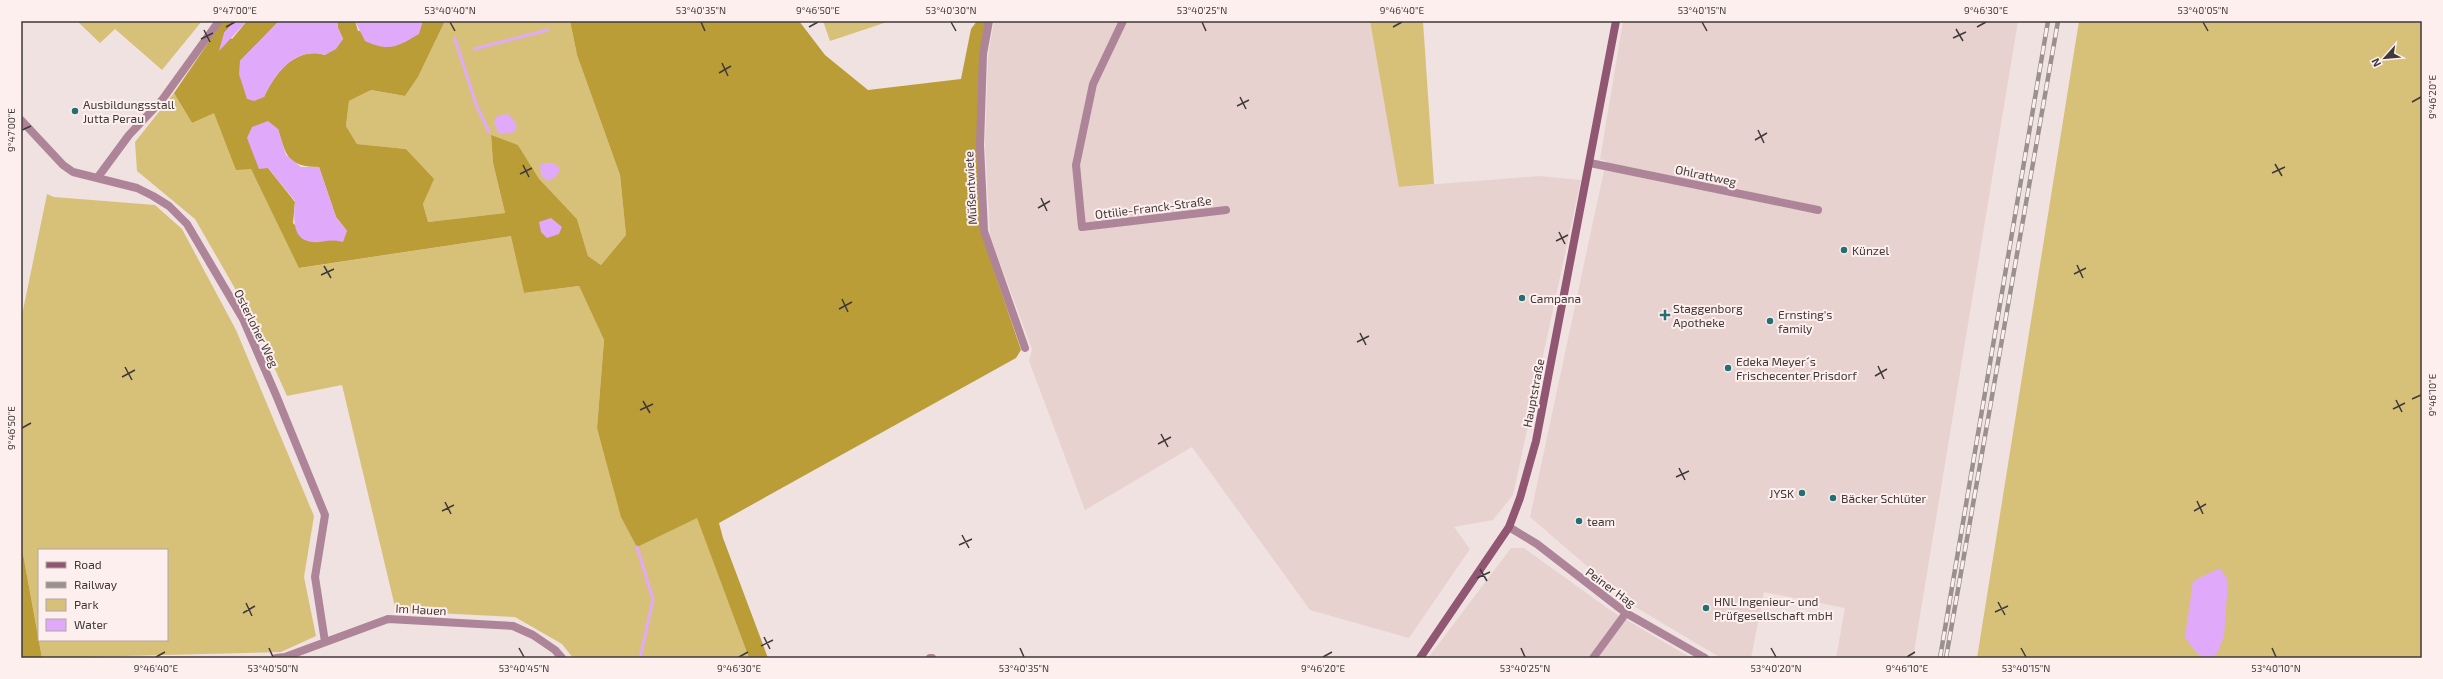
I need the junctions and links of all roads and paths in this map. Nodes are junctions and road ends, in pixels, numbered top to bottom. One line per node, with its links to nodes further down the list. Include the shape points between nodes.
1 (219, 21): 7 (street, via 162,100 129,136)
2 (989, 21): 10 (street, Müßentwiete, via 983,54 980,145 984,231)
3 (1124, 21): 8 (street, Ottilie-Franck-Straße, via 1093,84 1076,165 1082,227)
4 (1616, 21): 6 (main road, Hauptstraße)
5 (21, 120): 7 (street, Osterloher Weg, via 68,169 85,176)
6 (1590, 163): 9 (street, Ohlrattweg); 11 (main road, Hauptstraße, via 1536,441 1520,498)
7 (98, 177): 13 (street, Osterloher Weg, via 136,188 170,206 187,224 242,319 325,515 315,577)
8 (1226, 210)
9 (1818, 210)
10 (1025, 348)
11 (1508, 527): 12 (street, Peiner Hag, via 1530,539); 16 (main road, Hauptstraße)
12 (1626, 613): 17 (street); 18 (street, Peiner Hag)
13 (325, 642): 14 (street, Im Hauen); 15 (street, Im Hauen, via 388,619 513,626 556,650)
14 (276, 658)
15 (562, 658)
16 (1420, 658)
17 (1593, 658)
18 (1705, 658)

